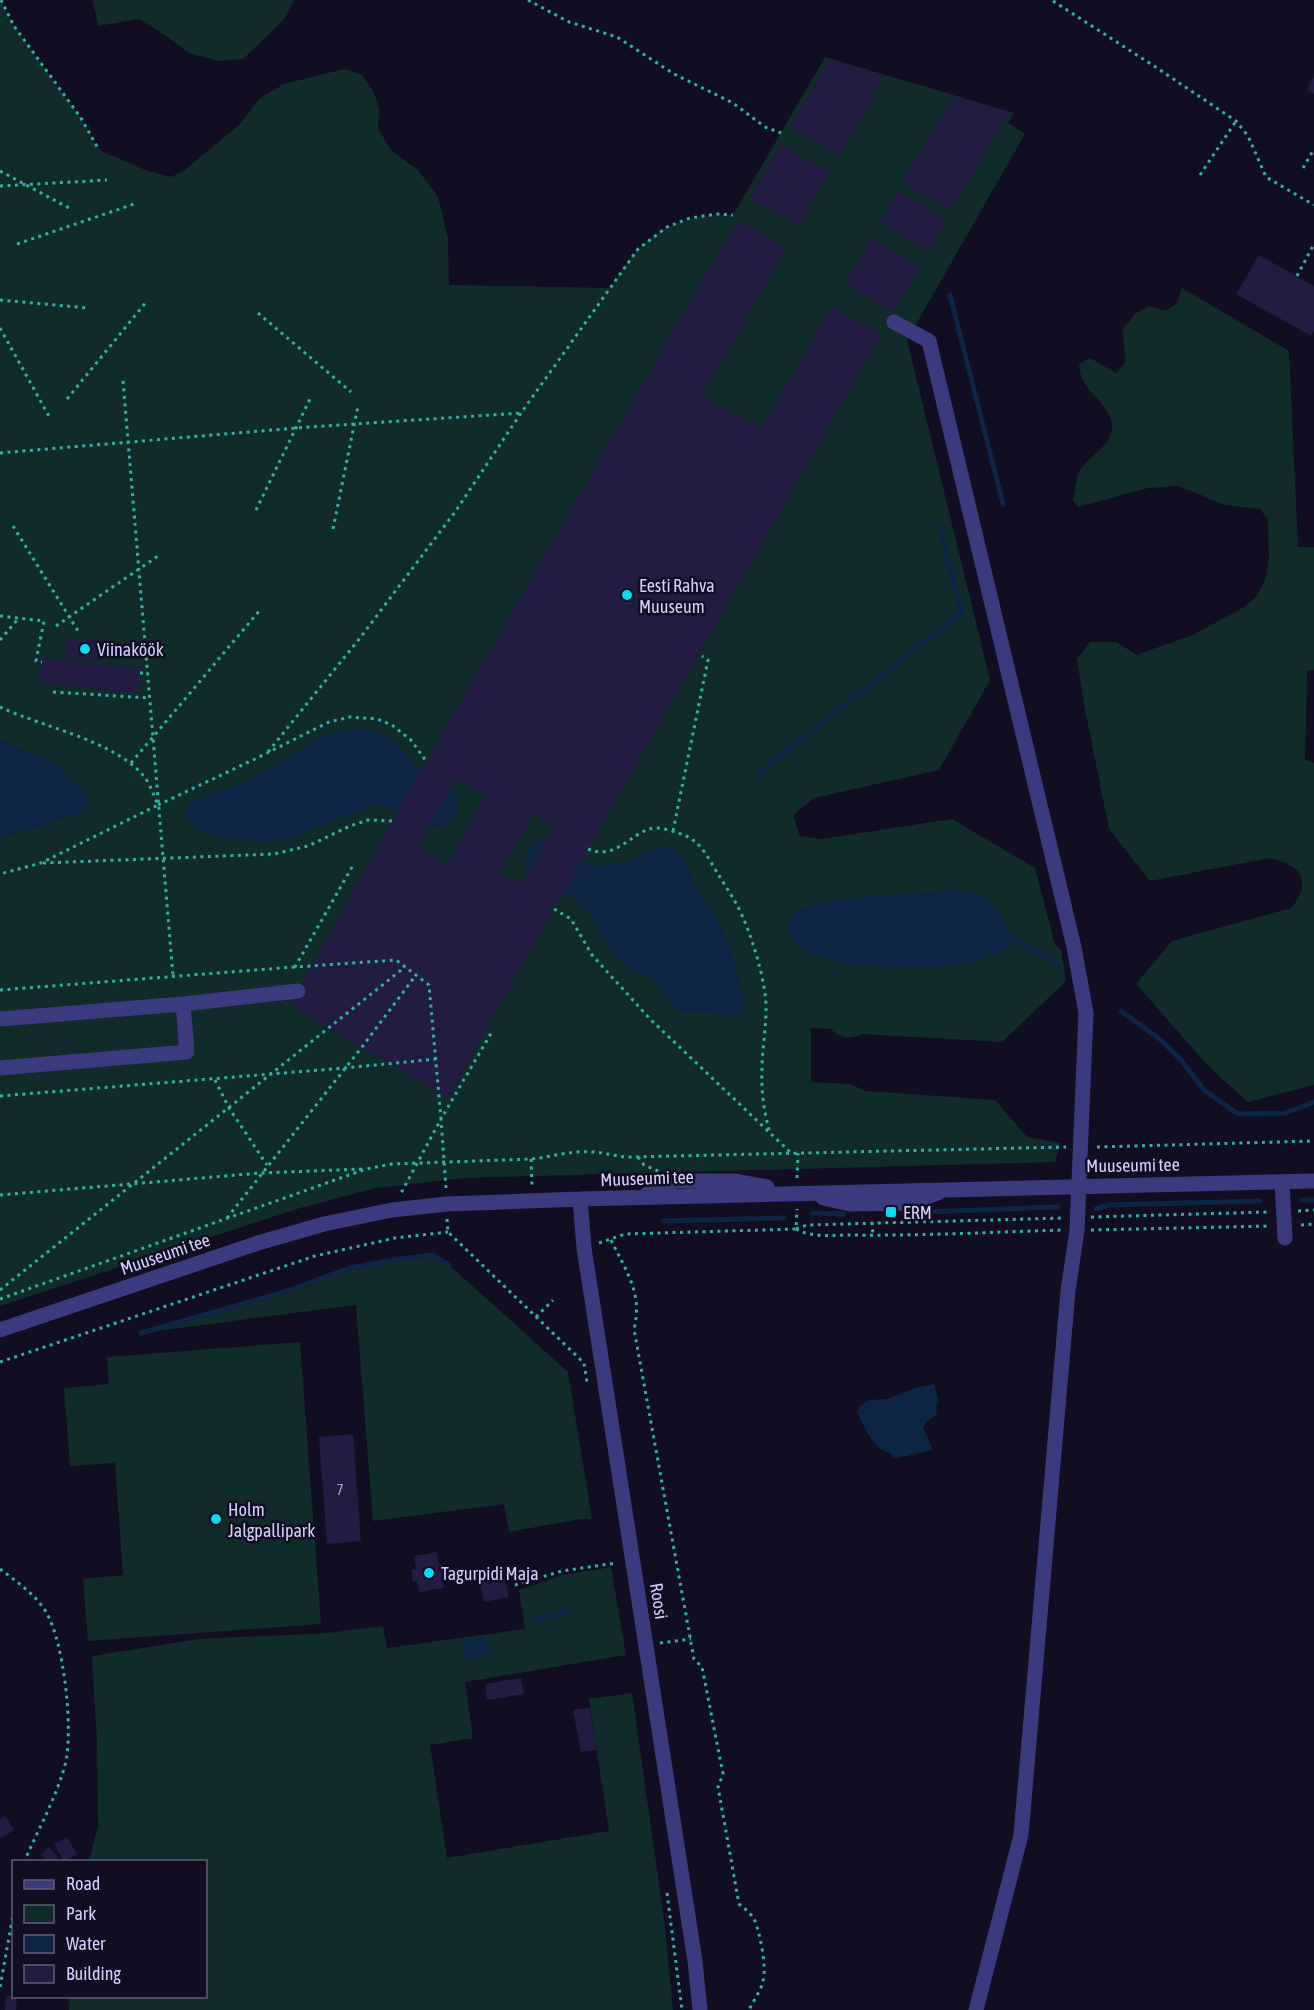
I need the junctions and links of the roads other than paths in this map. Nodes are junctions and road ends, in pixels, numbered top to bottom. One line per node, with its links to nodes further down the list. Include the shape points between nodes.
1 (894, 322): 8 (street, via 929,341 1074,947 1086,1013)
2 (298, 991): 3 (street)
3 (183, 1004): 4 (street); 5 (street, via 187,1052)
4 (0, 1019)
5 (0, 1068)
6 (1314, 1181): 7 (street, Muuseumi tee)
7 (1282, 1182): 8 (street, Muuseumi tee); 10 (street)
8 (1079, 1185): 9 (street, Muuseumi tee); 13 (street, via 1021,1835)
9 (580, 1199): 11 (street, Muuseumi tee, via 447,1204 324,1224); 12 (street, Roosi, via 584,1248)
10 (1284, 1225)
11 (0, 1330)
12 (700, 2010)
13 (976, 2010)

